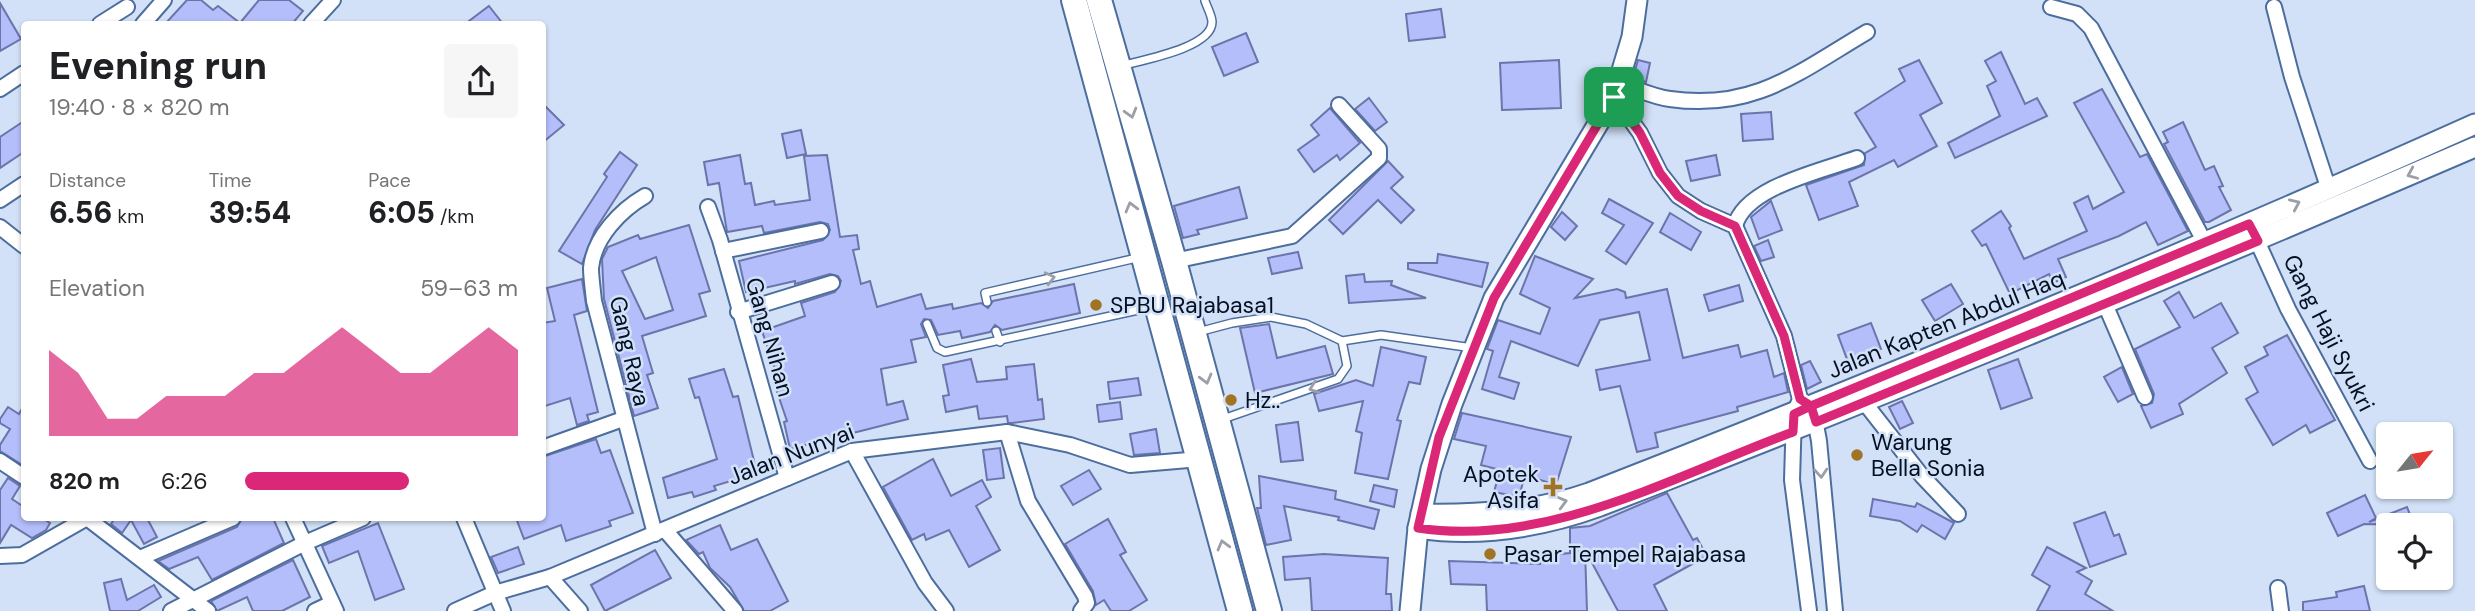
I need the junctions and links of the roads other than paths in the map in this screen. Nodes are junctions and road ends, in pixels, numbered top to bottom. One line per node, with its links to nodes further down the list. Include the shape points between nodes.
1 (164, 0): 12 (street)
2 (333, 0): 13 (street)
3 (1074, 0): 35 (highway, one-way to 3)
4 (1099, 0): 15 (highway)
5 (1637, 0): 18 (street, via 1632,37)
6 (1205, 1): 15 (lane, via 1212,23 1196,44)
7 (125, 4): 10 (street); 11 (street)
8 (2051, 7): 32 (street, via 2077,14 2091,28)
9 (2274, 7): 24 (street)
10 (104, 21)
11 (138, 21)
12 (143, 21)
13 (315, 21)
14 (1867, 32): 18 (street, via 1773,88 1727,102)
15 (1117, 67): 36 (highway, one-way to 36)
16 (21, 75): 17 (street)
17 (0, 89)
18 (1616, 90): 28 (street, via 1660,173 1678,196); 48 (street, via 1494,298)
19 (1339, 105): 36 (street, via 1379,149 1379,158 1292,236)
20 (2475, 124): 24 (street, Jalan Kapten Abdul Haq)
21 (2475, 147): 31 (street, Jalan Kapten Abdul Haq, one-way to 31)
22 (1857, 158): 28 (street, via 1758,195 1738,212)
23 (21, 186): 26 (street)
24 (2329, 190): 31 (street, Jalan Kapten Abdul Haq, one-way to 24)
25 (645, 196): 52 (street, Gang Raya, via 620,212 591,266 594,301)
26 (0, 200)
27 (708, 207): 34 (street, Gang Nihan)
28 (1735, 226): 51 (street, via 1784,336)
29 (0, 227): 33 (street)
30 (821, 231): 34 (street)
31 (2253, 232): 32 (street, Jalan Kapten Abdul Haq); 39 (street, Jalan Kapten Abdul Haq); 59 (street, Gang Haji Syukri, via 2288,309)
32 (2205, 243): 45 (street, Jalan Kapten Abdul Haq)
33 (21, 244)
34 (723, 251): 41 (street, Gang Nihan)
35 (1145, 256): 38 (lane, one-way to 35, via 985,293); 40 (highway)
36 (1174, 261): 44 (highway)
37 (832, 284): 41 (street)
38 (987, 302)
39 (2105, 304): 45 (street, Jalan Kapten Abdul Haq); 49 (street)
40 (1158, 306): 47 (lane); 57 (highway)
41 (738, 312): 61 (street, Gang Nihan)
42 (927, 324): 47 (lane, via 937,348 945,352)
43 (996, 331): 47 (lane)
44 (1194, 334): 46 (lane, via 1271,317 1306,324); 53 (highway, one-way to 53)
45 (2001, 337): 50 (street, Jalan Kapten Abdul Haq); 51 (street, Jalan Kapten Abdul Haq)
46 (1342, 341): 48 (lane, via 1381,335); 53 (lane, one-way to 53, via 1347,366 1338,379)
47 (1000, 342)
48 (1474, 348): 69 (street, via 1439,437)
49 (2145, 397)
50 (1864, 402): 51 (street, Jalan Kapten Abdul Haq); 62 (street, via 1922,476)
51 (1803, 415): 69 (street, Jalan Kapten Abdul Haq, via 1568,517 1503,530 1442,532); 91 (street, via 1792,480); 92 (street, one-way to 92)
52 (623, 419): 55 (street); 70 (street, Gang Raya)
53 (1217, 421): 89 (highway)
54 (1007, 432): 56 (street, Jalan Nunyai); 57 (street, Jalan Nunyai, via 1070,445 1130,465); 87 (street, via 1028,501 1085,596 1087,603)
55 (546, 447)
56 (852, 451): 61 (street, Jalan Nunyai); 86 (street, via 925,583)
57 (1200, 459): 88 (highway, one-way to 57)
58 (0, 461): 60 (street)
59 (2370, 461)
60 (21, 475)
61 (787, 478): 70 (street, Jalan Nunyai)
62 (1958, 513)
63 (82, 521): 72 (street, via 22,555)
64 (91, 521): 73 (street)
65 (226, 521): 73 (street)
66 (294, 521): 71 (street)
67 (356, 521): 71 (street)
68 (465, 521): 76 (street)
69 (1420, 521): 90 (street)
70 (660, 532): 74 (street, Jalan Nunyai); 85 (street)
71 (305, 543): 77 (street); 78 (street)
72 (0, 556)
73 (140, 558): 77 (street)
74 (550, 577): 76 (street, Jalan Nunyai); 84 (street)
75 (2278, 588): 93 (street)
76 (495, 593): 82 (street, Jalan Nunyai); 83 (street)
77 (195, 598): 79 (street); 80 (street)
78 (334, 607): 81 (street)
79 (171, 611)
80 (208, 611)
81 (315, 611)
82 (455, 611)
83 (503, 611)
84 (580, 611)
85 (735, 611)
86 (946, 611)
87 (1081, 611)
88 (1240, 611)
89 (1269, 611)
90 (1410, 611)
91 (1809, 611)
92 (1835, 611)
93 (2281, 611)

